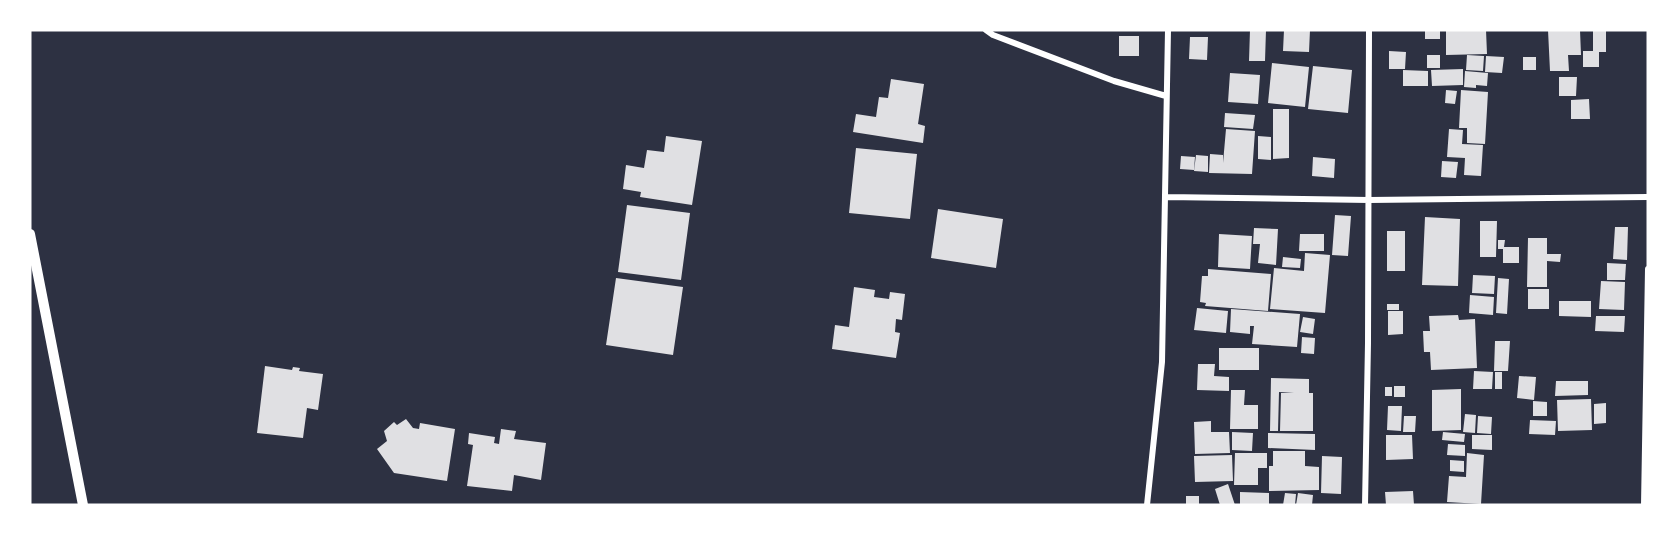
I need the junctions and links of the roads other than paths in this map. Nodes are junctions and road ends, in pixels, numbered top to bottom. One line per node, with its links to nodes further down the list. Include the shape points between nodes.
1 (986, 30): 4 (street, via 1114,81)
2 (1168, 30): 4 (street)
3 (1370, 30): 7 (street)
4 (1166, 96): 6 (street)
5 (1648, 196): 7 (street)
6 (1167, 197): 7 (street); 11 (street, via 1162,362)
7 (1369, 200): 12 (street)
8 (30, 234): 10 (street)
9 (1648, 269): 13 (street)
10 (83, 505)
11 (1147, 505)
12 (1365, 505)
13 (1644, 505)

